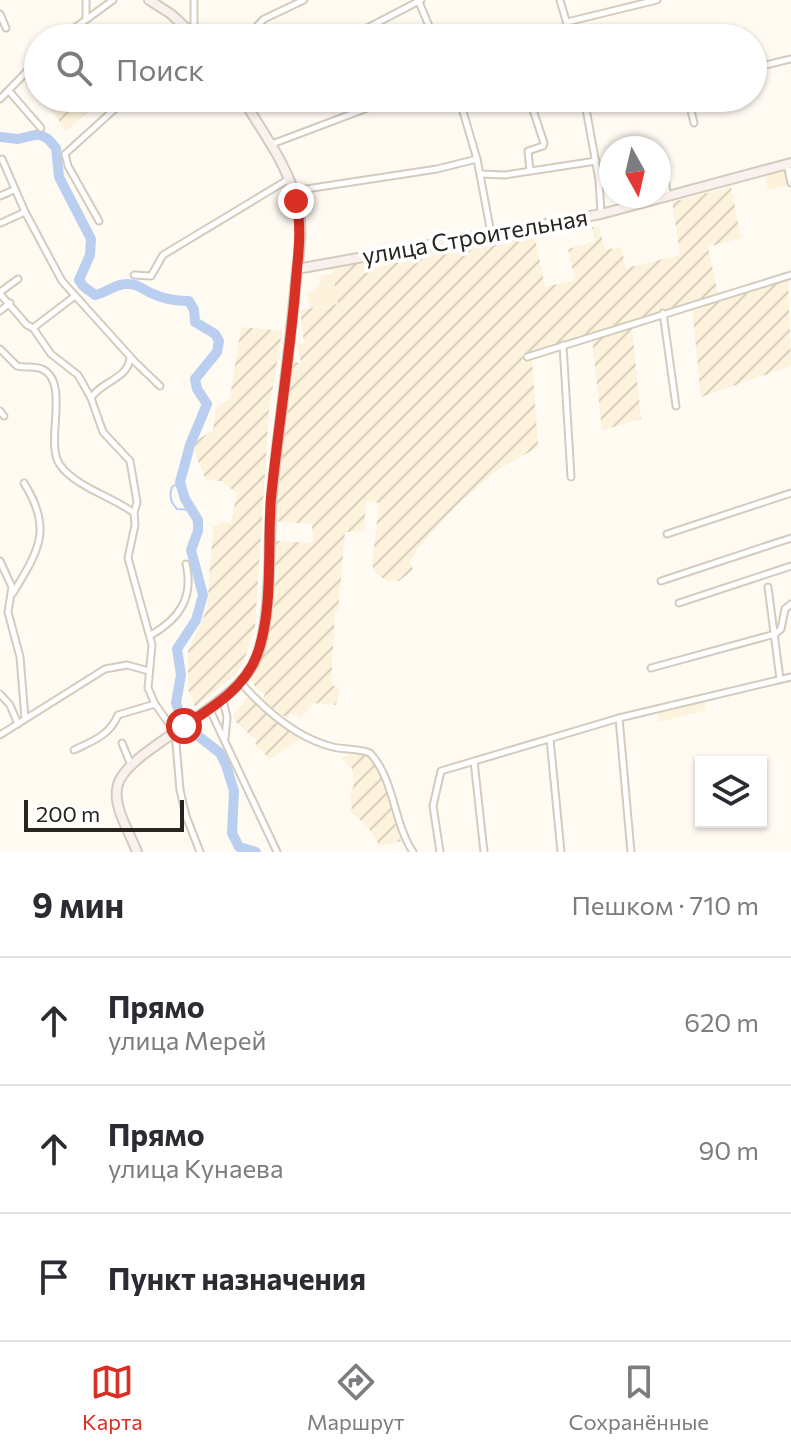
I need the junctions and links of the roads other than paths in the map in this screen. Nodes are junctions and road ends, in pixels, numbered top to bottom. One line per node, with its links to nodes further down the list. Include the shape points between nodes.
1 (86, 0): 10 (street)
2 (113, 0): 10 (street)
3 (149, 0): 13 (main road)
4 (194, 0): 14 (street)
5 (560, 0): 11 (street)
6 (657, 0): 11 (street)
7 (301, 1): 15 (street)
8 (420, 1): 16 (street); 17 (street)
9 (0, 14): 18 (street)
10 (86, 18): 12 (street)
11 (567, 22)
12 (78, 24)
13 (181, 24)
14 (194, 24)
15 (259, 24)
16 (375, 24)
17 (429, 24)
18 (6, 28)
19 (791, 59): 20 (street)
20 (767, 65)
21 (24, 75): 22 (street)
22 (9, 91): 23 (street); 24 (street)
23 (0, 99)
24 (24, 108)
25 (27, 112): 34 (street)
26 (112, 112): 51 (street, via 65,154)
27 (250, 112): 35 (main road)
28 (357, 112): 35 (street)
29 (463, 112): 37 (street)
30 (534, 112): 40 (street, via 544,143 528,151)
31 (586, 112): 38 (street)
32 (691, 112): 33 (street)
33 (694, 123)
34 (41, 128)
35 (270, 145): 42 (main road)
36 (2, 159): 44 (street)
37 (477, 159): 41 (street); 45 (street)
38 (596, 161): 40 (street); 50 (street)
39 (789, 164): 43 (street); 47 (main road, улица Строительная)
40 (530, 171): 41 (street)
41 (480, 174): 53 (street)
42 (289, 179): 45 (main road); 55 (street, via 163,255 151,276)
43 (791, 183)
44 (14, 190): 46 (street); 49 (street)
45 (293, 191): 54 (main road, via 300,220)
46 (0, 196)
47 (671, 197)
48 (619, 208): 50 (main road, улица Строительная)
49 (25, 212): 52 (street); 59 (street, via 53,268)
50 (601, 214): 53 (main road, улица Строительная)
51 (99, 221)
52 (1, 223)
53 (491, 234): 54 (main road, улица Строительная)
54 (297, 269): 91 (main road, via 263,627 256,657)
55 (134, 275)
56 (791, 276): 62 (street)
57 (18, 279): 58 (street)
58 (0, 293): 60 (street)
59 (75, 296): 63 (street); 66 (street)
60 (10, 303): 61 (street); 63 (street)
61 (0, 311)
62 (663, 313): 64 (street); 70 (street)
63 (33, 328): 69 (street, via 51,354 78,375)
64 (563, 345): 67 (street); 71 (street)
65 (0, 349): 74 (street, via 17,366 48,374 56,398 54,450 60,466)
66 (130, 356): 68 (street); 69 (street, via 122,374)
67 (527, 357)
68 (160, 386)
69 (91, 398): 74 (street, via 103,432 132,467)
70 (676, 406)
71 (571, 477)
72 (24, 483): 82 (street, via 38,506 42,529)
73 (791, 493): 75 (street)
74 (134, 513): 86 (street, via 128,558)
75 (667, 534)
76 (791, 538): 80 (street)
77 (0, 561): 82 (street)
78 (186, 564): 86 (street, via 189,586 184,606)
79 (791, 566): 83 (street)
80 (661, 581)
81 (768, 587): 85 (street)
82 (12, 594): 97 (street, via 8,612 20,657)
83 (679, 603)
84 (791, 604): 85 (street)
85 (775, 634): 87 (street); 90 (street)
86 (151, 635): 88 (street)
87 (651, 668)
88 (149, 671): 94 (street, via 148,688); 97 (street, via 127,665 105,669)
89 (791, 677): 90 (street)
90 (780, 679): 96 (street)
91 (241, 683): 93 (main road); 110 (street, via 271,714 309,737 330,747 370,753 386,778)
92 (0, 694): 98 (street)
93 (223, 700): 95 (main road); 101 (street)
94 (155, 704): 99 (street); 104 (street, via 118,715 108,733)
95 (210, 710): 99 (main road); 101 (street)
96 (619, 718): 102 (street); 114 (street)
97 (25, 719): 98 (street)
98 (18, 724): 100 (street)
99 (175, 732): 106 (main road); 108 (street, via 183,803)
100 (0, 735)
101 (225, 739): 109 (street)
102 (550, 739): 105 (street); 113 (street)
103 (122, 743): 106 (street)
104 (74, 750)
105 (474, 761): 111 (street, via 438,776 433,806); 112 (street)
106 (131, 765): 107 (main road, via 116,794)
107 (137, 852)
108 (200, 852)
109 (277, 852)
110 (413, 852)
111 (440, 852)
112 (484, 852)
113 (561, 852)
114 (631, 852)

